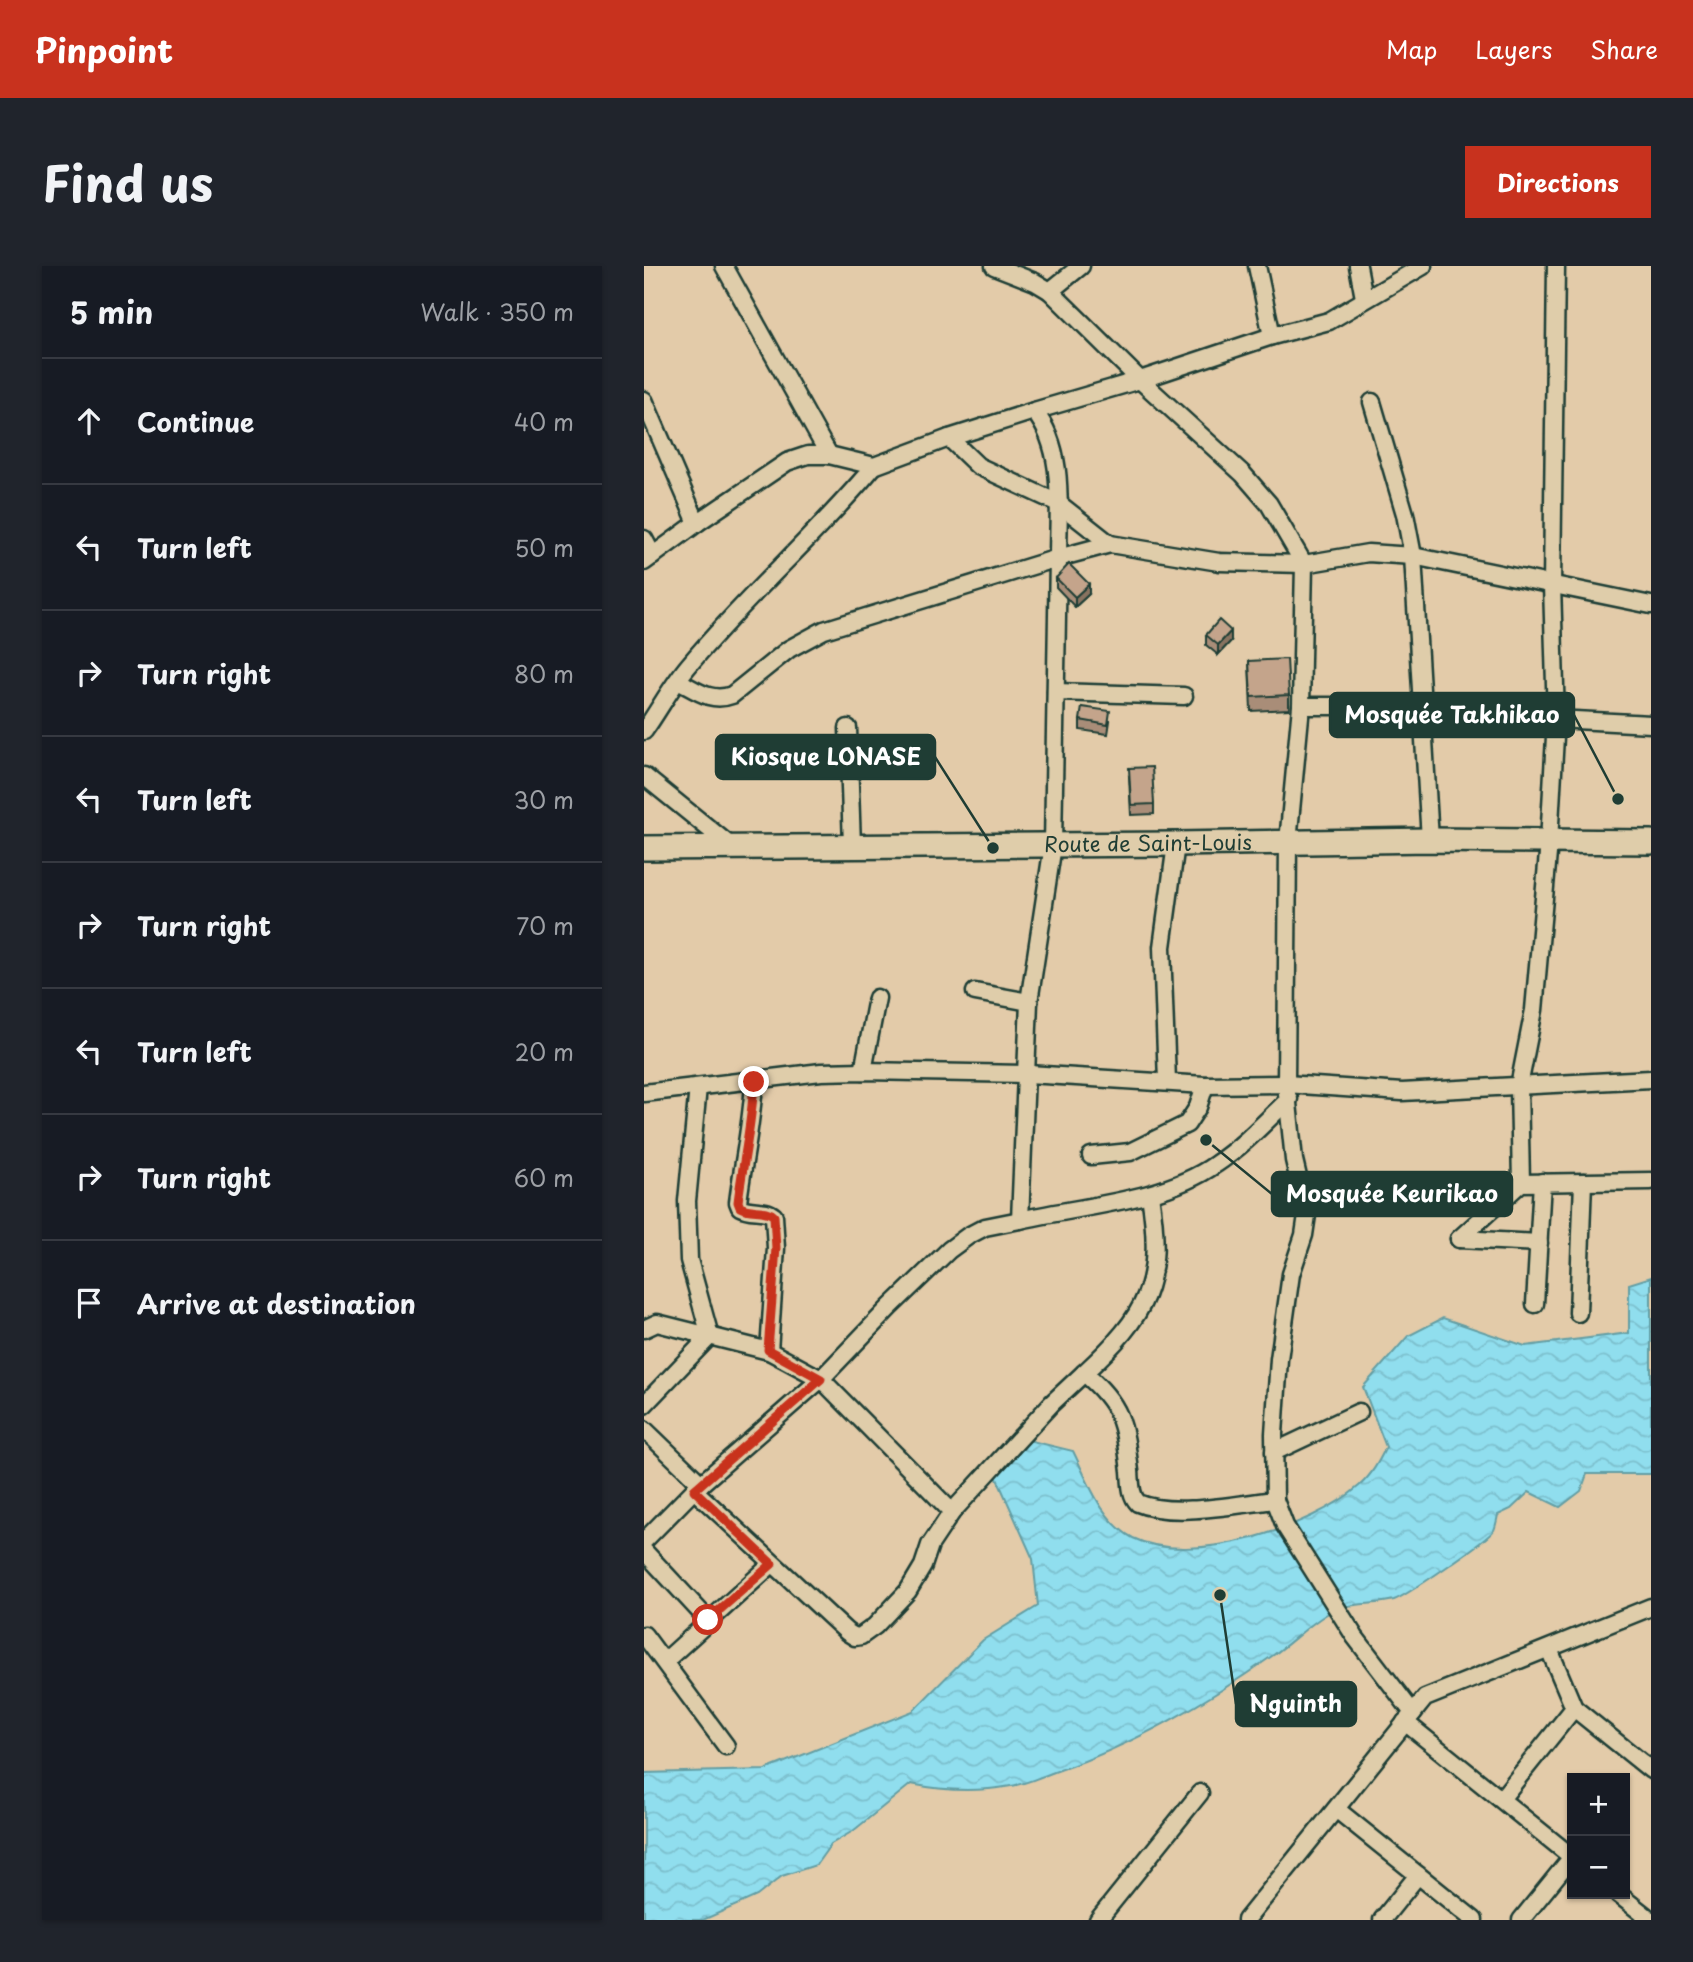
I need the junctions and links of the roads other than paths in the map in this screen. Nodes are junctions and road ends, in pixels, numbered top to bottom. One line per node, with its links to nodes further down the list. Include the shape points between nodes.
1 (724, 266): 16 (street)
2 (993, 266): 8 (street)
3 (1081, 266): 8 (street)
4 (1257, 266): 10 (street)
5 (1359, 266): 9 (street)
6 (1423, 266): 9 (street)
7 (1556, 266): 26 (street)
8 (1050, 290): 11 (street)
9 (1364, 298): 10 (street, via 1329,321)
10 (1272, 336): 11 (street)
11 (1140, 380): 14 (street); 25 (street, via 1261,494)
12 (644, 400): 19 (street)
13 (1372, 402): 22 (street)
14 (1034, 411): 15 (street); 18 (street, via 1045,425 1055,457)
15 (949, 438): 17 (street); 18 (street, via 978,466)
16 (829, 455): 17 (street); 19 (street, via 787,462)
17 (874, 466): 28 (street)
18 (1058, 503): 21 (street); 23 (street)
19 (697, 523): 24 (street)
20 (644, 538): 24 (street)
21 (1110, 544): 23 (street); 25 (street, via 1219,562)
22 (1413, 556): 25 (street, via 1368,553); 26 (street); 32 (street)
23 (1058, 558): 28 (street, via 824,630 789,649 721,699); 29 (street)
24 (649, 559)
25 (1304, 564): 31 (street)
26 (1552, 585): 27 (street); 33 (street)
27 (1651, 604)
28 (678, 681): 36 (street)
29 (1056, 692): 30 (street); 43 (street)
30 (1184, 696)
31 (1301, 706): 32 (street); 39 (street)
32 (1421, 706): 33 (street, via 1514,719); 38 (street)
33 (1556, 719): 34 (street); 40 (street)
34 (1651, 724)
35 (848, 728): 44 (street)
36 (644, 731)
37 (644, 776): 46 (street)
38 (1430, 840): 39 (main road, Route de Saint-Louis); 40 (main road, Route de Saint-Louis)
39 (1288, 842): 42 (main road, Route de Saint-Louis); 58 (street)
40 (1549, 842): 41 (main road, Route de Saint-Louis); 56 (street, via 1534,1010)
41 (1651, 842)
42 (1176, 844): 43 (main road, Route de Saint-Louis); 54 (street, via 1162,947)
43 (1053, 845): 44 (main road, Route de Saint-Louis); 49 (street)
44 (852, 846): 46 (main road, Route de Saint-Louis)
45 (644, 848): 46 (main road, Route de Saint-Louis)
46 (733, 849)
47 (975, 992): 49 (street)
48 (877, 998): 50 (street)
49 (1029, 1002): 51 (street)
50 (863, 1071): 51 (street); 53 (street)
51 (1028, 1073): 54 (street); 66 (street)
52 (1651, 1079): 56 (street)
53 (754, 1082): 57 (street); 72 (street, via 738,1202 744,1210 774,1216)
54 (1167, 1082): 55 (street)
55 (1205, 1085): 58 (street); 60 (street, via 1187,1124 1130,1152)
56 (1519, 1086): 58 (street); 64 (street)
57 (698, 1087): 59 (street); 71 (street, via 687,1201 689,1260)
58 (1287, 1092): 65 (street, via 1217,1164); 78 (street, via 1294,1160 1307,1215 1291,1274 1279,1359)
59 (644, 1093)
60 (1091, 1156)
61 (1651, 1181): 63 (street)
62 (1542, 1182): 63 (street); 64 (street); 67 (street)
63 (1583, 1182): 69 (street)
64 (1521, 1183): 67 (street, via 1459,1239)
65 (1150, 1195): 66 (street); 73 (street, via 1154,1264 1145,1302 1117,1342)
66 (1020, 1220): 74 (street, via 985,1227 950,1250)
67 (1539, 1243): 68 (street)
68 (1535, 1304)
69 (1578, 1313)
70 (644, 1329): 71 (street, via 657,1323)
71 (710, 1336): 72 (street); 75 (street)
72 (768, 1350): 74 (street)
73 (1084, 1373): 80 (street, via 1115,1404 1126,1437 1132,1493 1138,1503 1189,1509); 81 (street)
74 (821, 1379): 79 (street); 81 (street)
75 (644, 1405)
76 (1359, 1412): 78 (street)
77 (644, 1429): 79 (street)
78 (1274, 1452): 80 (street)
79 (698, 1487): 82 (street); 84 (street)
80 (1275, 1500): 91 (street, via 1285,1526)
81 (952, 1512): 84 (street, via 908,1591 861,1636 847,1632)
82 (644, 1541)
83 (644, 1551): 86 (street)
84 (772, 1564): 86 (street)
85 (1651, 1607): 88 (street)
86 (708, 1620): 89 (street)
87 (644, 1635): 89 (street)
88 (1549, 1649): 90 (street); 91 (street, via 1425,1698)
89 (665, 1661): 92 (street)
90 (1574, 1708): 93 (street); 95 (street)
91 (1409, 1717): 95 (street); 96 (street)
92 (726, 1746)
93 (1648, 1762)
94 (1200, 1793): 101 (street)
95 (1500, 1799): 97 (street)
96 (1336, 1809): 99 (street); 102 (street)
97 (1567, 1853)
98 (1567, 1863): 105 (street)
99 (1418, 1875): 103 (street); 104 (street)
100 (1624, 1899): 106 (street)
101 (1102, 1918)
102 (1246, 1920)
103 (1382, 1920)
104 (1474, 1920)
105 (1521, 1920)
106 (1651, 1920)

